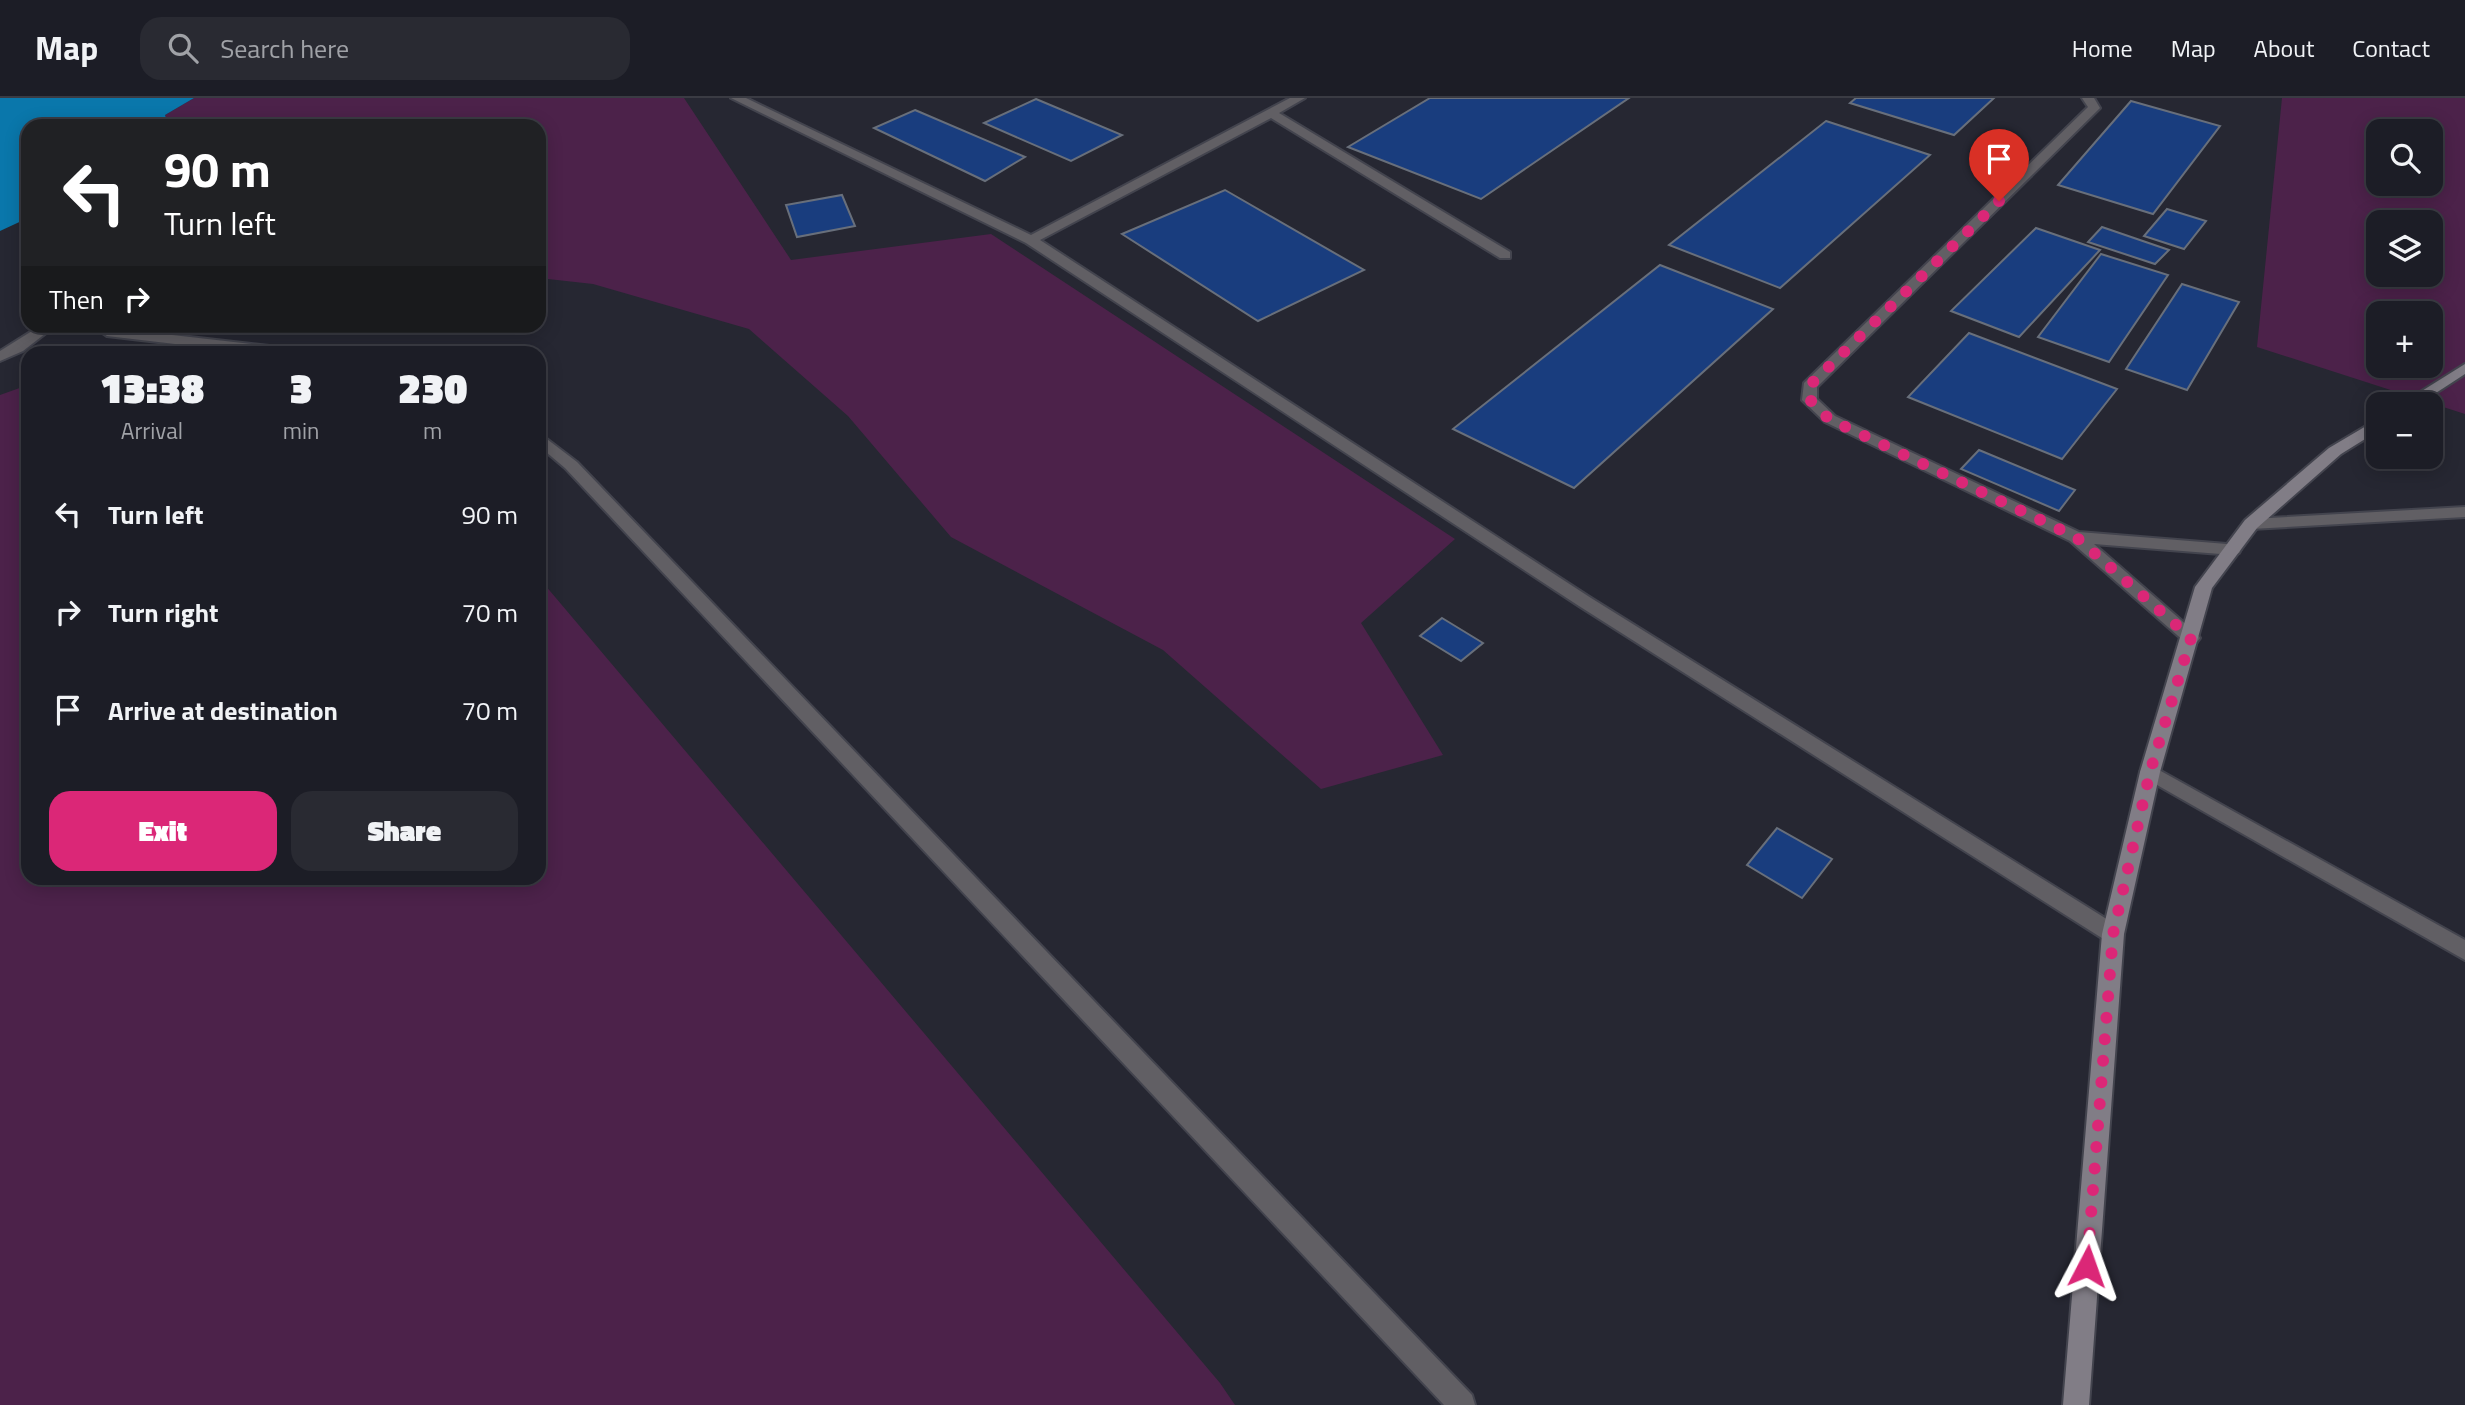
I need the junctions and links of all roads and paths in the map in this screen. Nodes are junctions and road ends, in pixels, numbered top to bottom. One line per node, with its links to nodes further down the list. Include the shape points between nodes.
1 (737, 98): 5 (lane)
2 (1299, 98): 4 (lane)
3 (2088, 98): 17 (lane, via 2094,108 1809,386 1810,400 1829,419)
4 (1271, 113): 5 (lane); 6 (lane)
5 (1031, 240): 21 (lane, via 1585,601)
6 (1504, 255)
7 (38, 333): 10 (lane)
8 (116, 333): 9 (lane)
9 (233, 346)
10 (0, 357)
11 (2465, 368): 12 (main road)
12 (2428, 392)
13 (2366, 432): 16 (main road)
14 (546, 444): 23 (lane, via 571,465)
15 (2465, 512): 16 (lane)
16 (2252, 524): 18 (main road)
17 (2076, 537): 18 (lane); 19 (lane)
18 (2233, 549): 19 (main road, via 2204,587)
19 (2191, 638): 20 (main road)
20 (2150, 772): 21 (main road); 22 (lane)
21 (2113, 934): 24 (main road)
22 (2465, 951)
23 (1462, 1405)
24 (2077, 1405)

